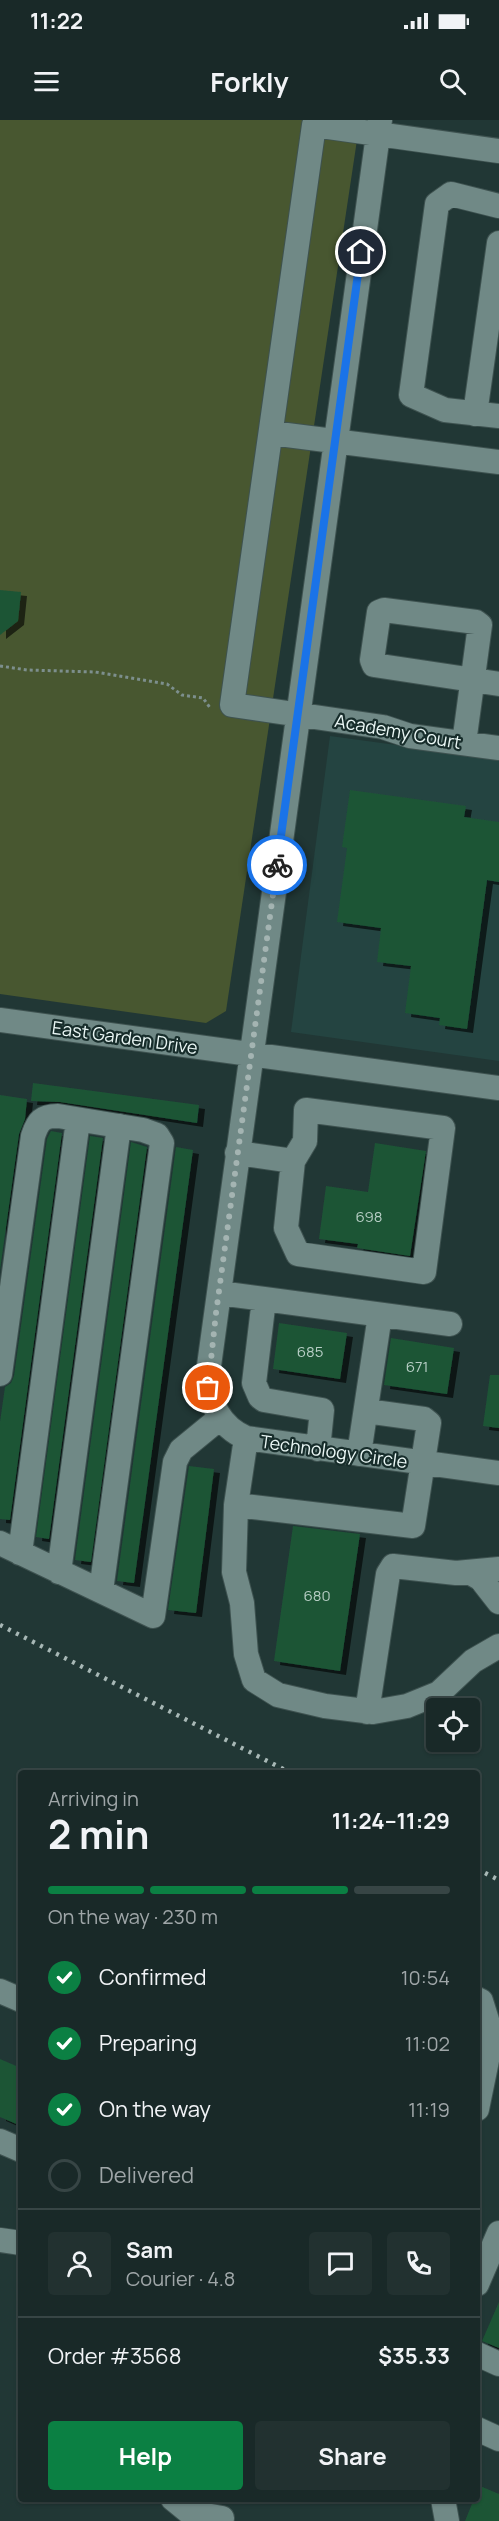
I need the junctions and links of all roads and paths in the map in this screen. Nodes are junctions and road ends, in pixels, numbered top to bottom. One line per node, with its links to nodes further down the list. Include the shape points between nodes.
1 (379, 127): 2 (street); 7 (street, via 314,125); 8 (street)
2 (499, 151)
3 (499, 206): 5 (street, via 451,194 436,204 411,395 445,410)
4 (499, 243): 5 (street)
5 (475, 414): 6 (street)
6 (499, 416)
7 (271, 433): 8 (street); 14 (street, Academy Court, via 232,705)
8 (335, 441): 9 (street); 14 (street)
9 (499, 462)
10 (0, 666): 13 (path, via 95,672 167,684 182,695 203,698)
11 (473, 680): 11 (street, via 480,625 379,612 374,665); 12 (street); 15 (street)
12 (499, 684)
13 (213, 711)
14 (297, 715): 15 (street, Academy Court); 18 (street)
15 (464, 743): 16 (street, Academy Court)
16 (499, 748)
17 (0, 1020): 18 (street, East Garden Drive)
18 (250, 1054): 19 (street, East Garden Drive); 22 (street, Technology Circle)
19 (499, 1088)
20 (78, 1120): 21 (street); 28 (street, via 46,1116 37,1123 33,1136); 37 (street)
21 (119, 1126): 39 (street); 41 (street, via 157,1135 162,1143)
22 (237, 1154): 23 (street); 24 (street, Technology Circle)
23 (293, 1161): 23 (street, via 305,1142 306,1110 443,1128 424,1272 298,1254 286,1228)
24 (219, 1293): 25 (street); 30 (street, Technology Circle, via 208,1388)
25 (264, 1299): 26 (street); 32 (street, via 256,1391 264,1400 322,1410)
26 (380, 1315): 27 (street); 29 (street)
27 (450, 1324)
28 (0, 1374)
29 (366, 1411): 33 (street); 34 (street, via 428,1421)
30 (220, 1418): 31 (street, Technology Circle); 41 (street, via 188,1443 175,1462 153,1616)
31 (246, 1438): 32 (street, Technology Circle); 36 (street)
32 (318, 1449): 33 (street, Technology Circle)
33 (360, 1454): 34 (street, Technology Circle)
34 (423, 1463): 35 (street, Technology Circle); 36 (street, via 413,1526)
35 (499, 1473)
36 (236, 1505): 44 (street, via 234,1572 242,1603 246,1654 254,1680 278,1695)
37 (10, 1548): 39 (street)
38 (499, 1569): 40 (street)
39 (59, 1572): 41 (street)
40 (469, 1572): 42 (street, via 481,1579); 44 (street, via 393,1566 388,1574)
41 (101, 1591)
42 (499, 1602)
43 (499, 1646): 44 (street, via 473,1661 439,1693 407,1706)
44 (367, 1712)
45 (0, 1991): 46 (street)
46 (18, 1999)
47 (480, 2000): 48 (street, via 492,2036)
48 (480, 2094)
49 (0, 2141): 50 (street)
50 (18, 2149)
51 (499, 2234): 54 (street)
52 (0, 2240): 53 (street)
53 (18, 2243)
54 (480, 2277)
55 (480, 2355): 56 (street)
56 (499, 2364)
57 (480, 2430): 58 (street)
58 (499, 2439)
59 (177, 2502): 61 (street, via 189,2512)
60 (443, 2502): 62 (street)
61 (222, 2518)
62 (447, 2521)

